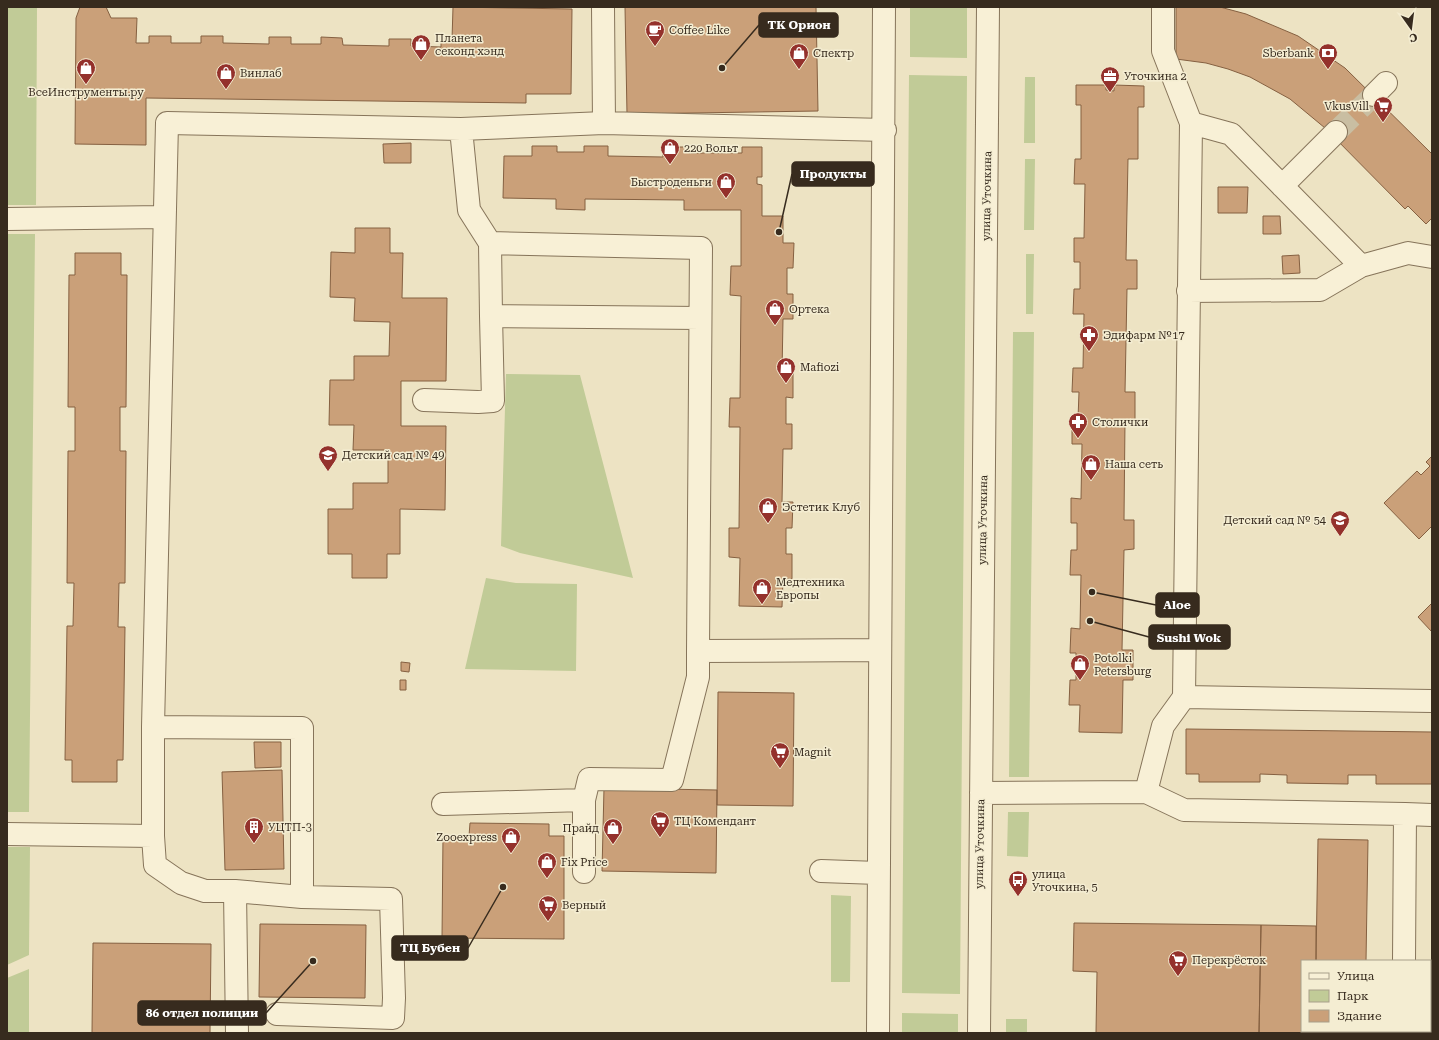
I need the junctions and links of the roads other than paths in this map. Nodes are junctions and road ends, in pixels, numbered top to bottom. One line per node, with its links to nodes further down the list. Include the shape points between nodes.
1 (603, 7): 5 (street)
2 (884, 7): 8 (street)
3 (988, 7): 26 (street, улица Уточкина)
4 (1163, 7): 6 (street, via 1163,51)
5 (604, 123): 7 (street); 8 (street)
6 (1190, 123): 10 (street, via 1231,134); 16 (street)
7 (460, 129): 11 (street, via 167,123); 13 (street, via 469,210)
8 (885, 130): 20 (street)
9 (1336, 132): 10 (street)
10 (1282, 186): 15 (street)
11 (163, 217): 12 (street); 24 (street)
12 (7, 219)
13 (490, 243): 17 (street); 18 (street, via 701,248)
14 (1432, 257): 15 (street, via 1408,253)
15 (1362, 266): 16 (street, via 1320,290)
16 (1188, 291): 22 (street)
17 (491, 316): 18 (street); 19 (street, via 493,401)
18 (700, 318): 21 (street)
19 (424, 400)
20 (880, 650): 21 (street); 35 (street)
21 (698, 651): 27 (street, via 698,677 672,780 589,779)
22 (1184, 698): 23 (street); 25 (street, via 1163,726)
23 (1432, 701)
24 (153, 728): 32 (street); 37 (street, via 302,728)
25 (1146, 792): 26 (street); 29 (street, via 1184,810)
26 (981, 793): 42 (street, улица Уточкина)
27 (584, 800): 28 (street); 34 (street)
28 (443, 804)
29 (1405, 814): 30 (street); 38 (street)
30 (1432, 815)
31 (7, 834): 32 (street)
32 (153, 836): 36 (street, via 155,865 181,883 205,891)
33 (821, 870): 35 (street)
34 (584, 872)
35 (878, 873): 41 (street)
36 (235, 891): 37 (street); 40 (street)
37 (302, 897): 39 (street, via 391,899 393,1018)
38 (1404, 960)
39 (277, 1014)
40 (237, 1033)
41 (878, 1033)
42 (979, 1033)

